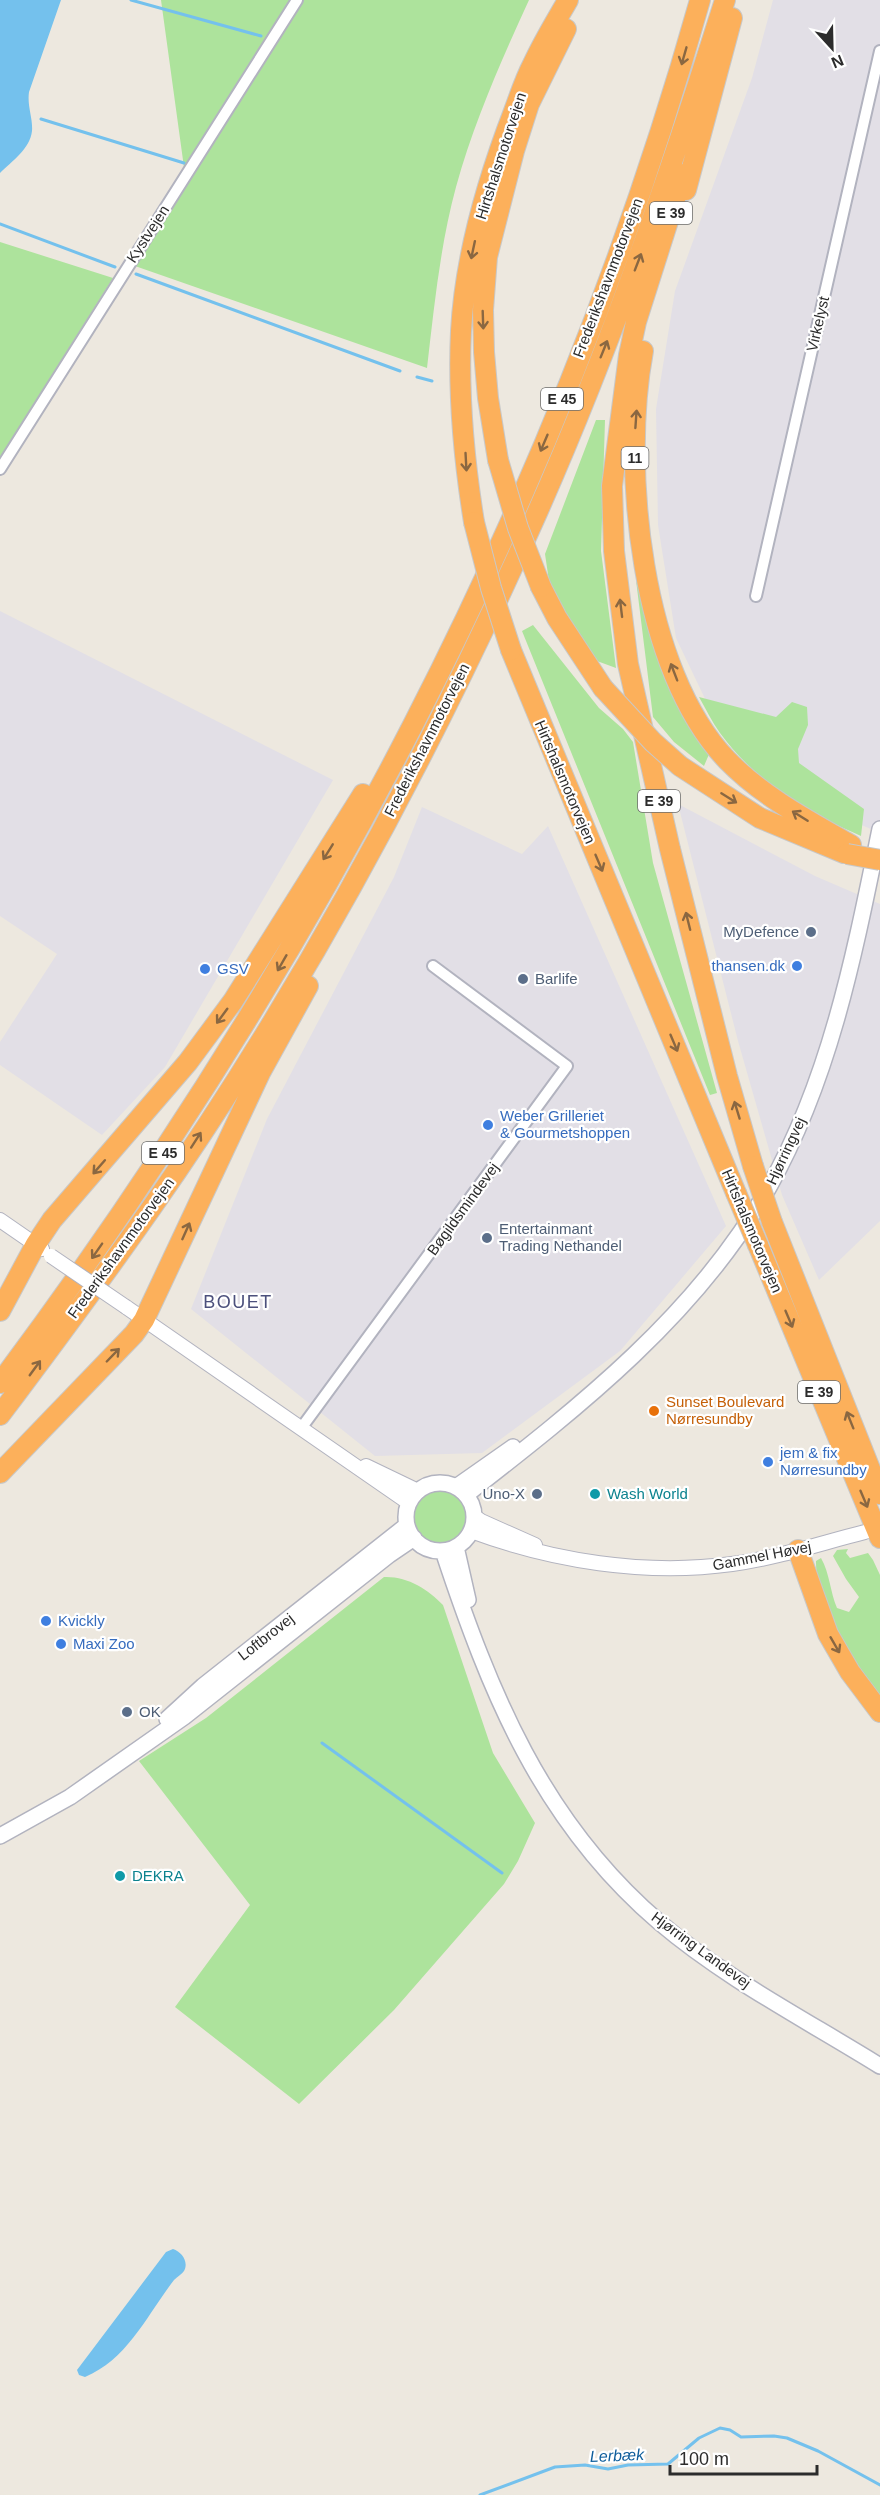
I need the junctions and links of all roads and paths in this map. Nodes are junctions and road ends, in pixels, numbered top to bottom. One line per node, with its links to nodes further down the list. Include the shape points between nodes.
1 (297, 0): 8 (street, Kystvejen)
2 (568, 0): 30 (highway, Hirtshalsmotorvejen / E 39, one-way to 30, bridge, via 532,64 503,139 482,207 468,274 461,331 462,394 466,475 474,522 511,650 758,1245)
3 (580, 0): 13 (highway, 11, one-way to 13, bridge, via 530,104 488,256 483,310 488,398 498,460 518,528 557,618 603,688 653,742 681,766 760,818)
4 (700, 0): 10 (highway, Frederikshavnmotorvejen / E 45, one-way to 10, via 665,120 597,307 555,416)
5 (725, 0): 11 (highway, Frederikshavnmotorvejen / E 45, one-way to 5, via 538,512 617,316 654,218)
6 (737, 0): 13 (highway, 11, one-way to 6, via 749,781 725,758 703,728 681,688 664,644 643,558 635,430 641,359 658,282); 25 (highway, Hirtshalsmotorvejen / E 39, one-way to 6, bridge, via 772,1222 724,1065 628,664 614,551 612,497 622,394 636,322)
7 (880, 51): 9 (street, Virkelyst)
8 (0, 469)
9 (756, 596)
10 (464, 621): 17 (highway, one-way to 17, via 349,817 233,1001 188,1062 52,1221); 20 (highway, Frederikshavnmotorvejen / E 45, one-way to 20, via 362,822 240,1033 142,1186)
11 (472, 653): 19 (highway, one-way to 11, via 260,1073 414,787); 21 (highway, Frederikshavnmotorvejen / E 45, one-way to 11, via 153,1206 246,1063 350,888)
12 (880, 829): 24 (main road, Hjørringvej, via 834,1030 814,1090 771,1185 704,1279 624,1365)
13 (849, 849): 14 (highway, 11)
14 (880, 858)
15 (433, 966): 22 (street, Bøgildsmindevej, via 567,1066)
16 (0, 1220): 17 (street)
17 (43, 1250): 18 (highway); 19 (street, bridge)
18 (0, 1311)
19 (144, 1320): 22 (street); 23 (highway, one-way to 19)
20 (0, 1383)
21 (0, 1415)
22 (302, 1427): 26 (street)
23 (0, 1473)
24 (461, 1491): 26 (main road, via 436,1483); 27 (main road, via 470,1501)
25 (880, 1494)
26 (413, 1497): 29 (main road, via 406,1514)
27 (474, 1516): 28 (main road); 33 (street, Gammel Høvej)
28 (471, 1531): 31 (main road); 33 (street, Gammel Høvej)
29 (410, 1532): 31 (main road, via 427,1548); 35 (main road, Loftbrovej, via 389,1555 202,1703 70,1797)
30 (873, 1535): 32 (street, Gammel Høvej)
31 (450, 1549): 36 (main road, Hjørring Landevej, via 502,1710 530,1766 569,1825 608,1873 660,1923 725,1970)
32 (798, 1550): 33 (street, Gammel Høvej, via 731,1564 675,1569); 34 (highway, one-way to 34, via 828,1634)
33 (550, 1553)
34 (880, 1712)
35 (0, 1836)
36 (880, 2066)

